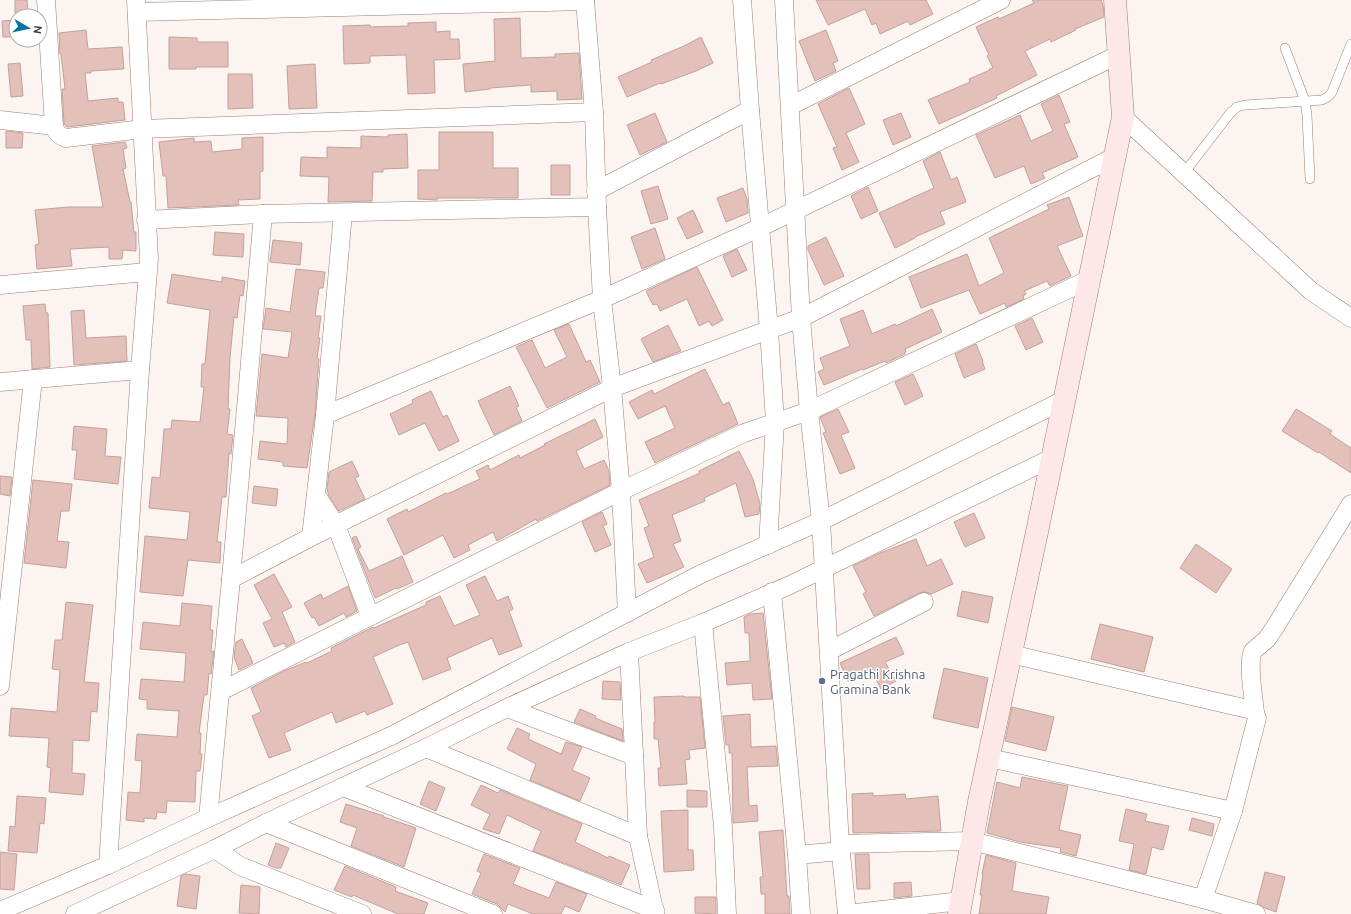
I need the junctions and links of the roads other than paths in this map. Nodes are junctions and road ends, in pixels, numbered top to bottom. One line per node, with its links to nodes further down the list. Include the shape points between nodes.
1 (46, 0): 17 (street)
2 (585, 0): 7 (street); 14 (street)
3 (742, 0): 13 (street)
4 (784, 0): 12 (street)
5 (1001, 0): 12 (street)
6 (1115, 0): 10 (main road)
7 (137, 6): 18 (street)
8 (1351, 44): 11 (lane, via 1328,97)
9 (1286, 48): 11 (lane)
10 (1120, 54): 15 (main road); 23 (street)
11 (1305, 101): 20 (lane, via 1237,107); 21 (lane)
12 (790, 106): 23 (street)
13 (750, 110): 22 (street); 27 (street)
14 (594, 112): 18 (street); 22 (street)
15 (1124, 117): 19 (main road); 20 (street)
16 (0, 120): 17 (street)
17 (54, 126): 18 (street, via 56,132 66,138)
18 (143, 129): 26 (street)
19 (1116, 156): 29 (main road); 32 (street)
20 (1184, 173): 33 (street, via 1312,291)
21 (1310, 179)
22 (597, 199): 24 (street); 31 (street)
23 (795, 212): 27 (street); 32 (street)
24 (343, 213): 25 (street); 41 (street)
25 (263, 214): 26 (street); 52 (street)
26 (146, 220): 28 (street, via 149,259)
27 (759, 228): 31 (street); 34 (street)
28 (147, 272): 30 (street); 35 (street)
29 (1090, 279): 39 (main road); 40 (street)
30 (0, 285)
31 (602, 299): 38 (street); 41 (street)
32 (801, 318): 34 (street); 40 (street)
33 (1351, 318)
34 (769, 330): 38 (street); 42 (street)
35 (140, 370): 36 (street); 76 (street)
36 (33, 379): 37 (street); 61 (street)
37 (0, 382)
38 (612, 388): 44 (street); 48 (street)
39 (1064, 400): 43 (main road); 47 (street)
40 (809, 411): 42 (street); 47 (street)
41 (325, 415): 45 (street)
42 (775, 422): 44 (street, via 744,433); 50 (street)
43 (1052, 458): 51 (street); 60 (main road)
44 (621, 491): 55 (street); 56 (street)
45 (316, 495): 48 (street); 49 (street)
46 (1351, 504): 64 (street, via 1276,627 1253,651 1250,666)
47 (815, 523): 50 (street); 51 (street)
48 (336, 525): 49 (street); 56 (street)
49 (311, 537): 52 (street)
50 (768, 545): 55 (street, via 701,574)
51 (818, 571): 53 (street); 58 (street)
52 (231, 579): 62 (street)
53 (772, 592): 57 (street); 75 (street)
54 (924, 602): 58 (street)
55 (627, 613): 70 (street, via 391,736)
56 (370, 616): 62 (street)
57 (703, 623): 59 (street); 84 (street, via 723,827)
58 (829, 651): 75 (street)
59 (629, 652): 63 (street); 66 (street)
60 (1011, 654): 64 (street, via 1252,710); 67 (main road)
61 (0, 686)
62 (220, 691): 70 (street)
63 (507, 708): 65 (street); 66 (street)
64 (1255, 713): 69 (street, via 1257,718)
65 (426, 748): 68 (street); 72 (street)
66 (634, 756): 72 (street)
67 (989, 758): 69 (street); 73 (main road)
68 (343, 787): 71 (street); 80 (street)
69 (1233, 811): 77 (street)
70 (208, 818): 76 (street)
71 (266, 823): 74 (street); 83 (street)
72 (638, 836): 80 (street)
73 (972, 841): 75 (street); 77 (street); 78 (main road)
74 (215, 849): 81 (street); 82 (street, via 240,866)
75 (824, 851): 85 (street); 86 (street)
76 (108, 865): 79 (street)
77 (1203, 899): 87 (street)
78 (960, 908): 86 (street)
79 (0, 911)
80 (655, 912)
81 (75, 914)
82 (362, 914)
83 (493, 914)
84 (727, 914)
85 (801, 914)
86 (847, 914)
87 (1256, 914)

